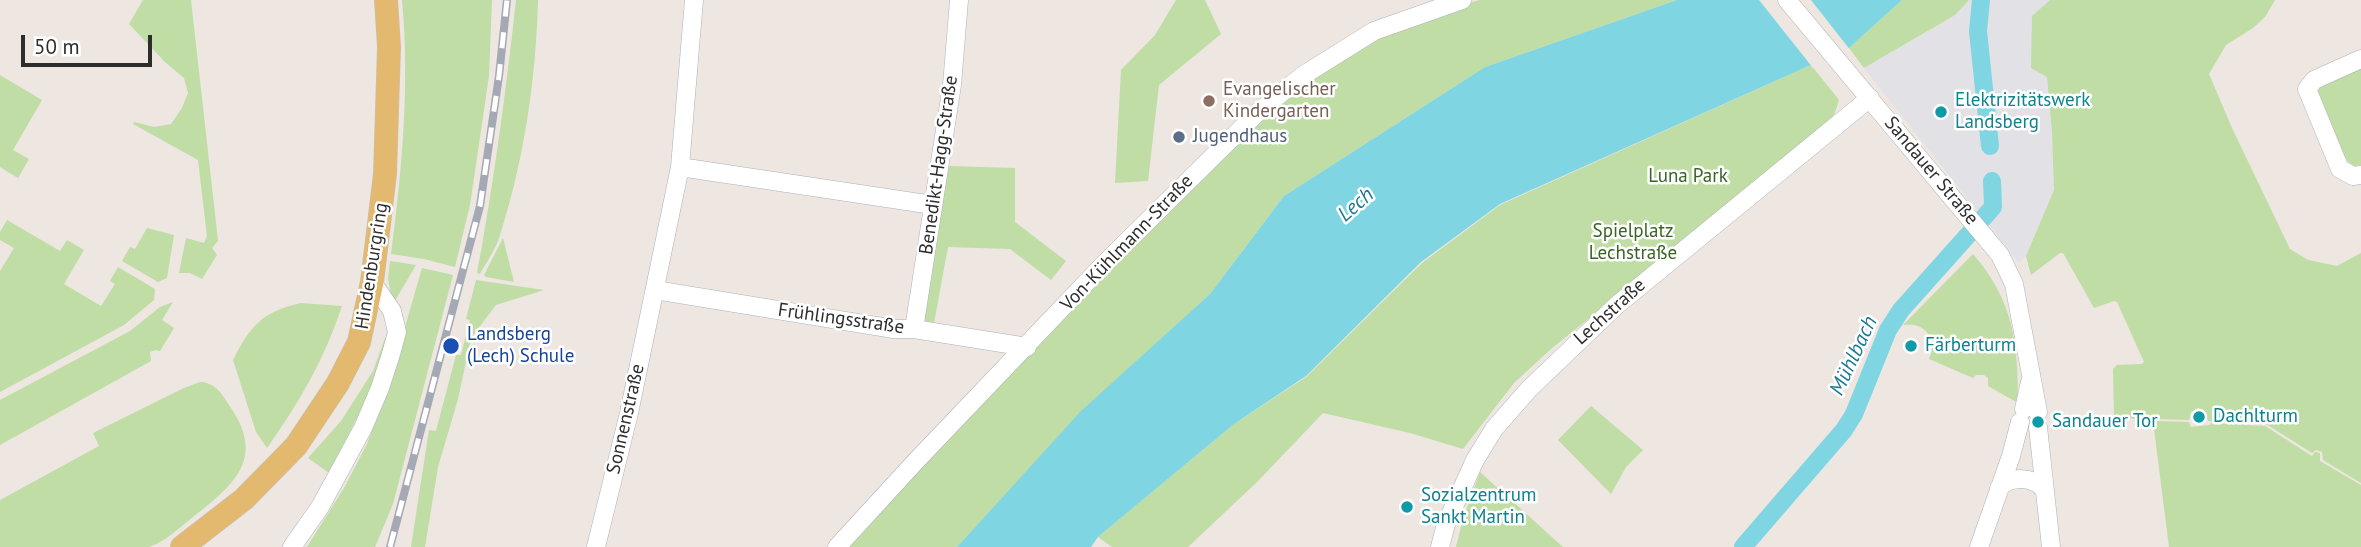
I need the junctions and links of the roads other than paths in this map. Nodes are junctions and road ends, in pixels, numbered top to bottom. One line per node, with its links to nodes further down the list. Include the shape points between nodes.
1 (386, 0): 11 (main road, Hindenburgring, via 385,174)
2 (694, 0): 8 (street)
3 (959, 0): 10 (street, Benedikt-Hagg-Straße, via 952,85)
4 (1787, 0): 7 (street, Sandauer Straße)
5 (1451, 1): 14 (street, Von-Kühlmann-Straße, via 1374,31 1302,76 1193,175)
6 (2361, 59): 9 (street, via 2314,80 2307,89 2340,169)
7 (1864, 91): 15 (street, Sandauer Straße, via 2000,255 2014,284 2030,364); 22 (street, Lechstraße, via 1617,304 1545,373 1494,429 1475,460)
8 (680, 167): 10 (street); 12 (street)
9 (2361, 175)
10 (933, 205): 13 (street, Benedikt-Hagg-Straße)
11 (372, 282): 18 (main road, Hindenburgring, via 359,342 296,446 270,476); 19 (street, via 392,311 397,332 391,354 363,428 320,507)
12 (655, 290): 13 (street, Frühlingsstraße); 20 (street, Sonnenstraße)
13 (914, 329): 14 (street, Frühlingsstraße)
14 (1027, 347): 21 (street, Von-Kühlmann-Straße)
15 (2032, 422): 16 (street); 17 (street, Sandauer Straße)
16 (1999, 488): 17 (street, via 2021,479); 23 (street)
17 (2045, 489): 24 (street, Sandauer Straße)
18 (182, 547)
19 (292, 547)
20 (596, 547)
21 (837, 547)
22 (1440, 547)
23 (1979, 547)
24 (2051, 547)

